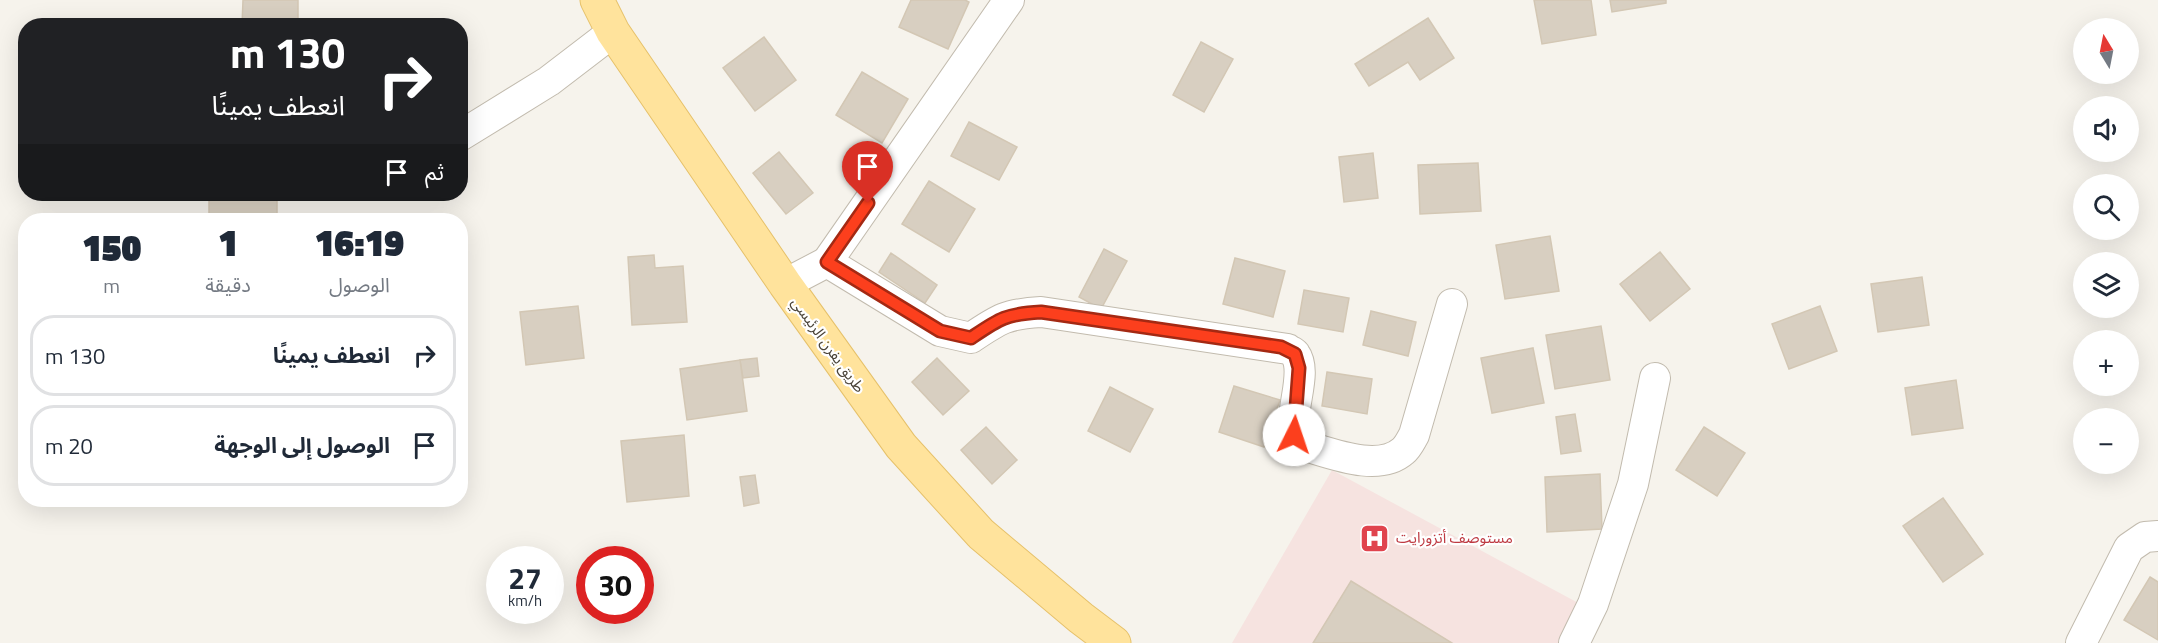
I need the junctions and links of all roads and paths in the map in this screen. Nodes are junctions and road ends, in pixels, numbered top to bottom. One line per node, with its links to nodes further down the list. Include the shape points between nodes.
1 (597, 0): 3 (main road, طريق يفرن الرئيسي)
2 (1009, 0): 5 (street)
3 (613, 32): 4 (street, via 549,81); 6 (main road, طريق يفرن الرئيسي)
4 (468, 131)
5 (827, 262): 6 (street); 7 (street, via 940,331 971,338 998,319 1041,312 1288,349 1295,354 1299,368 1293,427 1297,440 1302,445 1371,462 1390,460 1405,450 1414,435)
6 (785, 284): 10 (main road, طريق يفرن الرئيسي, via 901,446 981,534)
7 (1452, 304)
8 (1655, 378): 11 (street, via 1633,484 1593,604)
9 (2158, 536): 12 (street, via 2145,537 2130,548)
10 (1114, 643)
11 (1574, 643)
12 (2080, 643)

